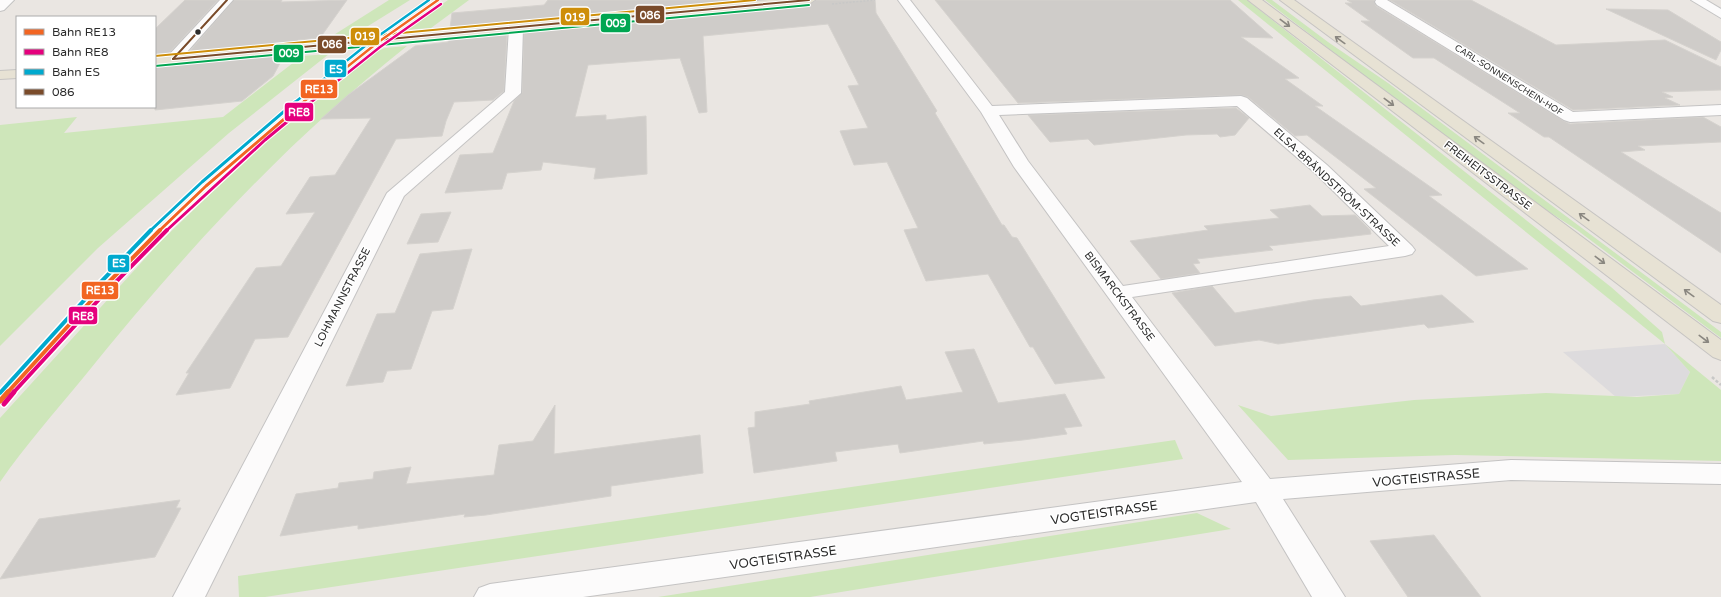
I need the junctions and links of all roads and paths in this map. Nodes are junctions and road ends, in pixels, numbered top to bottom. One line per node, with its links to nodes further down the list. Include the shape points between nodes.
1 (8, 0): 9 (street)
2 (227, 0): 12 (street)
3 (809, 0): 11 (main road)
4 (904, 0): 17 (street, BISMARCKSTRASSE)
5 (1254, 0): 20 (main road, FREIHEITSSTRASSE, one-way to 20)
6 (1286, 0): 19 (main road, FREIHEITSSTRASSE, one-way to 6)
7 (1697, 0): 10 (street)
8 (1381, 2): 16 (street, CARL-SONNENSCHEIN-HOF, via 1570,117)
9 (0, 7)
10 (1721, 14)
11 (516, 28): 12 (main road); 23 (street, LOHMANNSTRASSE, via 513,93 396,193)
12 (173, 59): 13 (main road)
13 (156, 61)
14 (16, 74): 15 (main road)
15 (0, 76)
16 (1721, 110)
17 (988, 111): 18 (street, BISMARCKSTRASSE, via 1020,163); 18 (street, ELSA-BRÄNDSTRÖM-STRASSE, via 1241,101 1321,169 1405,250)
18 (1118, 293): 22 (street, BISMARCKSTRASSE)
19 (1721, 316)
20 (1721, 352)
21 (1721, 474): 22 (street, VOGTEISTRASSE, via 1512,470)
22 (1263, 490): 24 (street, VOGTEISTRASSE); 25 (street, BISMARCKSTRASSE)
23 (189, 597)
24 (490, 597)
25 (1329, 597)

